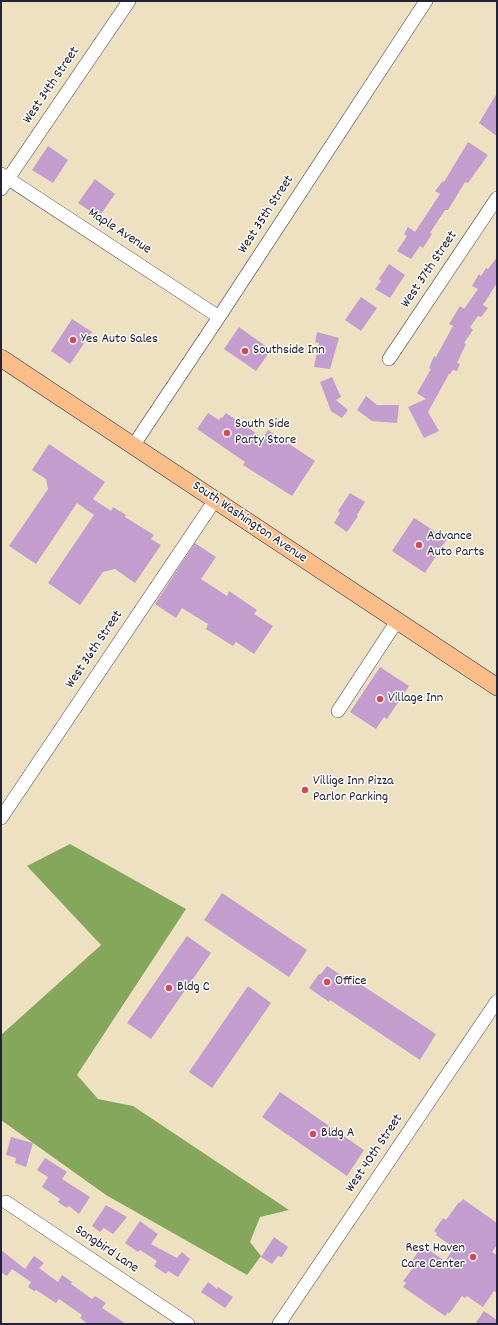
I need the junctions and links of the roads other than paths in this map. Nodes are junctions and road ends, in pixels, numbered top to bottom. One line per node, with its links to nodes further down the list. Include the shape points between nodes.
1 (129, 1): 3 (street, West 34th Street)
2 (426, 1): 5 (street, West 35th Street)
3 (3, 180): 5 (street, Maple Avenue)
4 (497, 198): 7 (street, West 37th Street)
5 (219, 317): 8 (street, West 35th Street)
6 (1, 358): 8 (main road, South Washington Avenue)
7 (389, 359)
8 (133, 446): 9 (main road, South Washington Avenue)
9 (215, 500): 10 (main road, South Washington Avenue); 13 (street, West 36th Street)
10 (397, 621): 11 (main road, South Washington Avenue); 12 (street)
11 (497, 687)
12 (338, 710)
13 (1, 818)
14 (497, 1002): 17 (street, West 40th Street)
15 (6, 1202): 16 (street, Songbird Lane)
16 (188, 1324)
17 (280, 1324)

